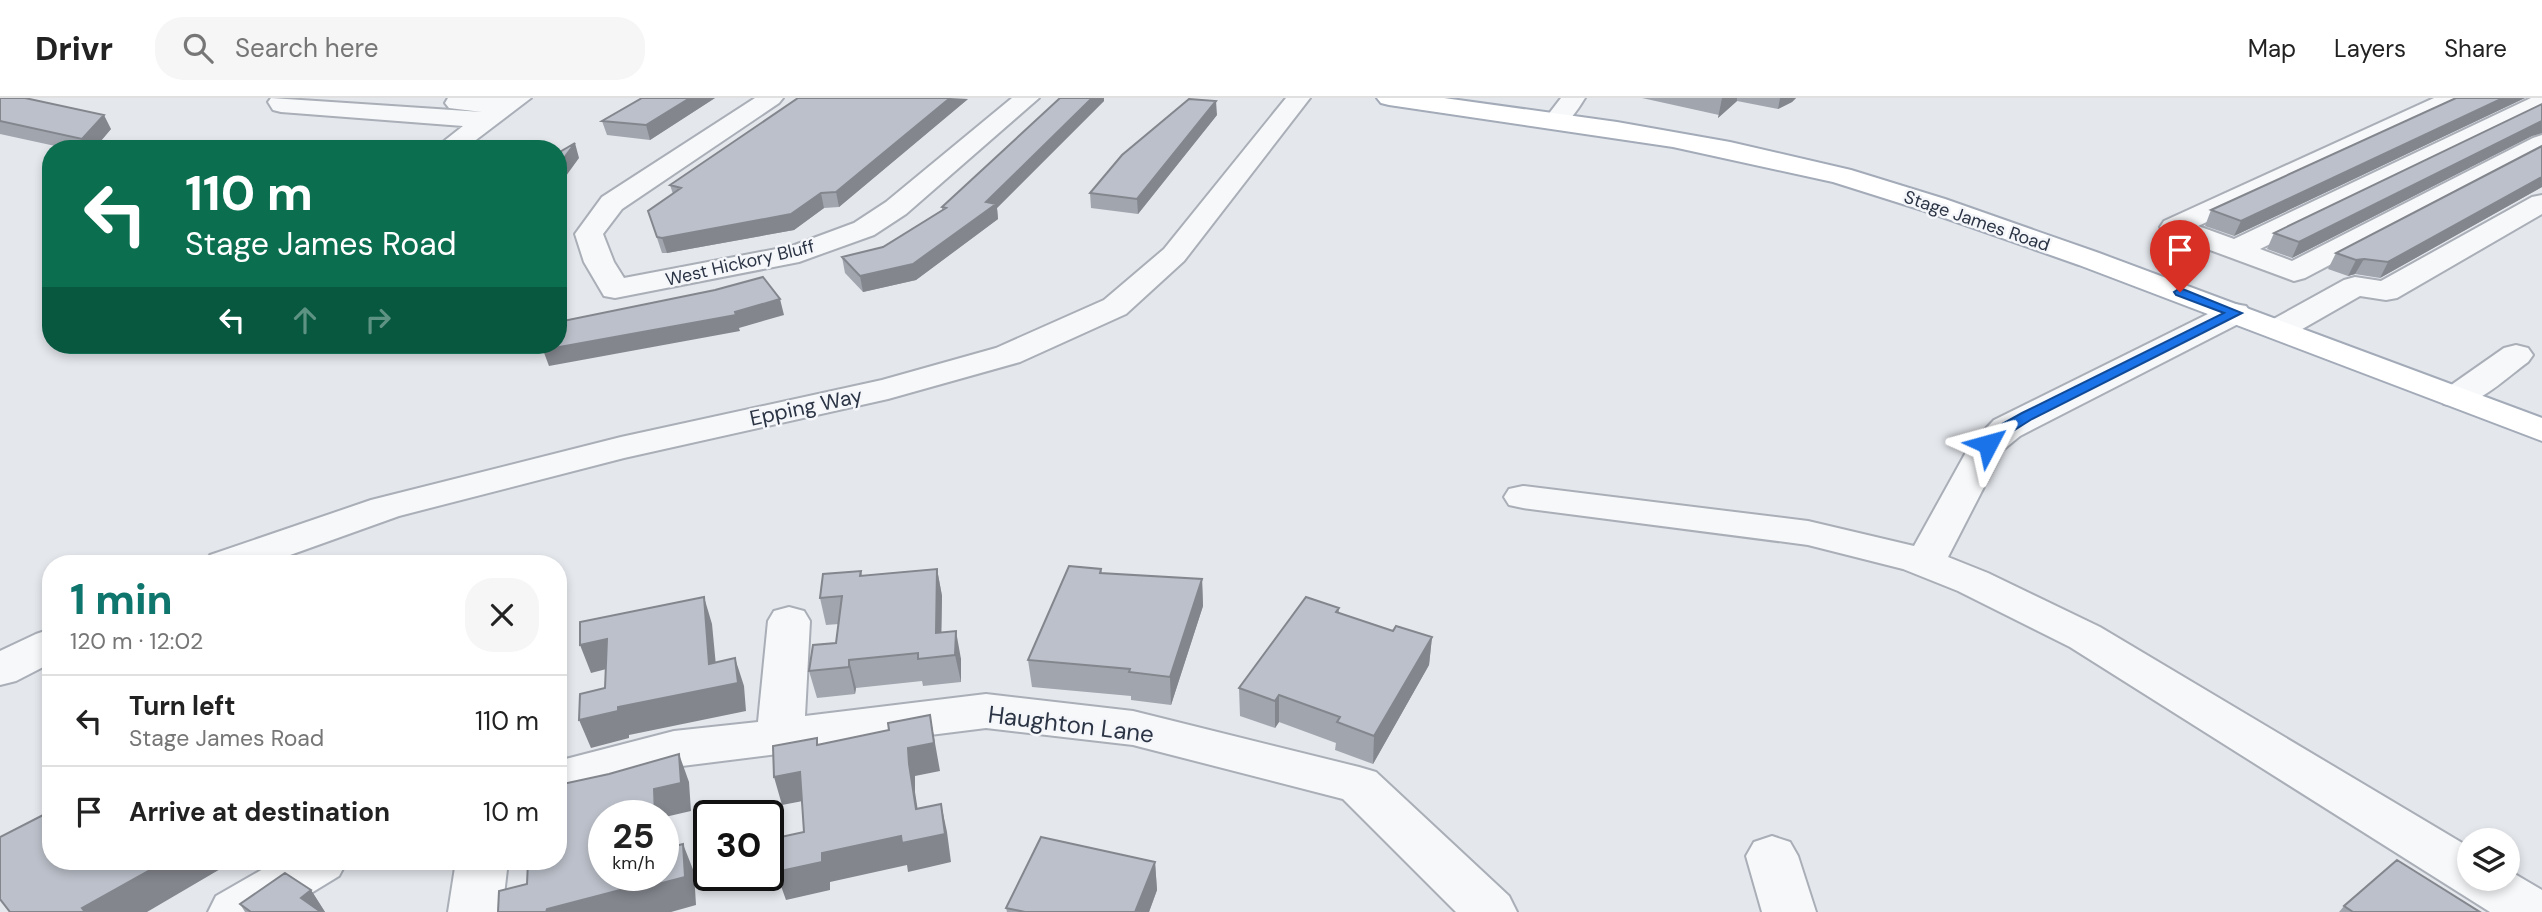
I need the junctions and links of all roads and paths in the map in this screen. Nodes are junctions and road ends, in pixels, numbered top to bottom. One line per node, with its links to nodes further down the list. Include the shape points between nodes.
1 (288, 98): 9 (street, via 281,104)
2 (382, 98): 9 (street)
3 (771, 98): 4 (street, West Hickory Bluff, via 612,203 589,234 615,289 799,253 864,229 896,208)
4 (1027, 98)
5 (1298, 98): 21 (street, Epping Way, via 1174,255 1155,272 1115,307 1008,355 888,389 621,448 398,505)
6 (1389, 98): 10 (main road, Stage James Road)
7 (2453, 98): 14 (street, via 2175,227)
8 (2542, 102): 14 (street)
9 (503, 108): 11 (street)
10 (1564, 109): 15 (main road, Stage James Road, via 1842,176 1999,227)
11 (459, 140)
12 (2542, 143): 14 (street, via 2294,272)
13 (2542, 203): 16 (street, via 2386,291 2355,286)
14 (2235, 250)
15 (2235, 313): 16 (main road, Stage James Road); 22 (street, via 2007,428 1982,454)
16 (2279, 329): 18 (main road, Stage James Road)
17 (2516, 355): 18 (street)
18 (2456, 397): 19 (main road, Stage James Road)
19 (2542, 430)
20 (1523, 497): 22 (street, via 1808,533)
21 (251, 555)
22 (1925, 563): 29 (street, via 2031,608 2085,637)
23 (789, 621): 26 (street)
24 (42, 649): 25 (street)
25 (0, 670)
26 (780, 736): 27 (street, Haughton Lane, via 674,750); 35 (street, Haughton Lane, via 986,711 1133,728 1359,785)
27 (567, 777)
28 (1772, 856): 36 (street)
29 (2457, 866)
30 (306, 870): 33 (street)
31 (481, 870): 34 (street)
32 (2499, 891): 37 (street)
33 (235, 912)
34 (475, 912)
35 (1490, 912)
36 (1789, 912)
37 (2533, 912)

